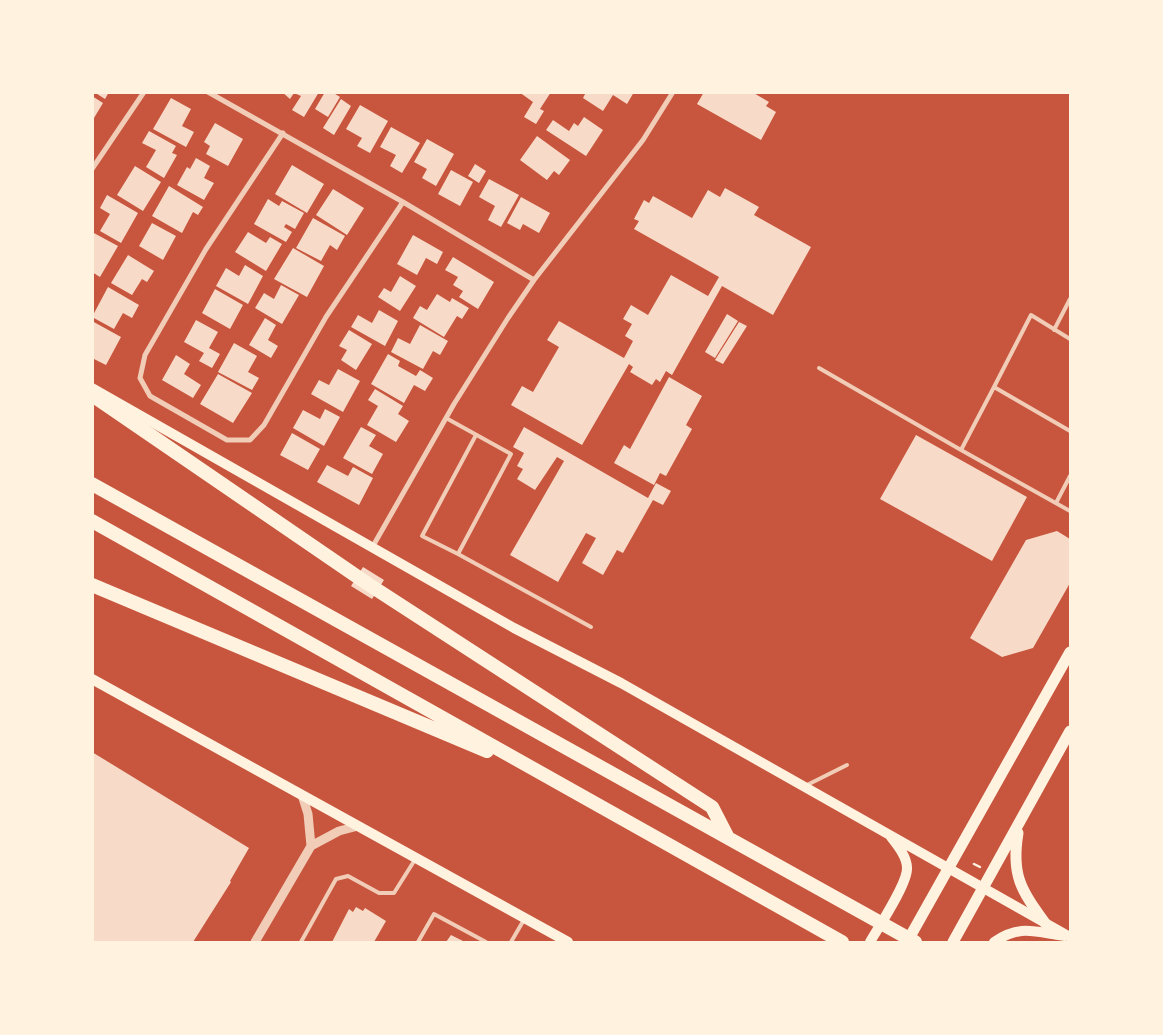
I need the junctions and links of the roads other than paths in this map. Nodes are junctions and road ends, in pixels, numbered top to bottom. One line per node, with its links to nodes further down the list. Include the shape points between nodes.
1 (144, 92): 5 (street)
2 (208, 92): 4 (street)
3 (674, 92): 7 (street, via 643,140)
4 (283, 133): 6 (street); 6 (street, via 206,249 145,355 140,378 150,396 227,440 250,440 264,425 326,317)
5 (92, 169)
6 (403, 202): 7 (street)
7 (534, 280): 15 (street)
8 (1070, 299): 9 (lane)
9 (1054, 330): 10 (lane); 12 (lane, via 1031,315)
10 (1070, 340)
11 (819, 368): 18 (lane)
12 (994, 387): 16 (lane); 18 (lane)
13 (92, 388): 24 (main road)
14 (92, 394): 38 (highway, via 368,584 712,807)
15 (446, 418): 17 (lane); 24 (street)
16 (1070, 431)
17 (476, 435): 25 (lane, via 511,454); 25 (lane, via 422,536)
18 (961, 450): 21 (lane)
19 (1070, 476): 21 (lane)
20 (92, 484): 38 (highway)
21 (1056, 503): 22 (lane)
22 (1070, 511)
23 (92, 520): 32 (highway)
24 (373, 546): 33 (main road, via 514,628 621,683)
25 (458, 554): 27 (lane)
26 (92, 585): 32 (highway)
27 (591, 627)
28 (1070, 652): 41 (main road)
29 (92, 679): 34 (main road)
30 (1070, 731): 35 (main road)
31 (847, 765): 33 (lane)
32 (545, 775): 52 (highway)
33 (805, 786): 37 (main road)
34 (302, 795): 36 (main road); 39 (street, via 308,814)
35 (1019, 824): 42 (main road); 44 (main road, via 1014,859 1017,873 1028,900)
36 (358, 826): 39 (street, via 339,831); 40 (main road)
37 (888, 833): 41 (main road); 53 (main road, via 902,852 907,868 904,882)
38 (728, 838): 55 (highway)
39 (311, 846): 46 (street)
40 (416, 858): 43 (main road); 47 (lane, via 394,893 379,893 348,876 336,879)
41 (949, 868): 42 (main road); 54 (main road)
42 (984, 887): 44 (main road); 56 (main road)
43 (524, 918): 50 (lane); 51 (main road)
44 (1045, 922): 45 (main road)
45 (1070, 937): 57 (main road, via 1027,930 1008,933)
46 (255, 942)
47 (301, 942)
48 (418, 942): 49 (lane, via 434,914)
49 (486, 942)
50 (511, 942)
51 (564, 942)
52 (842, 942)
53 (870, 942)
54 (908, 942)
55 (915, 942)
56 (953, 942)
57 (994, 942)

